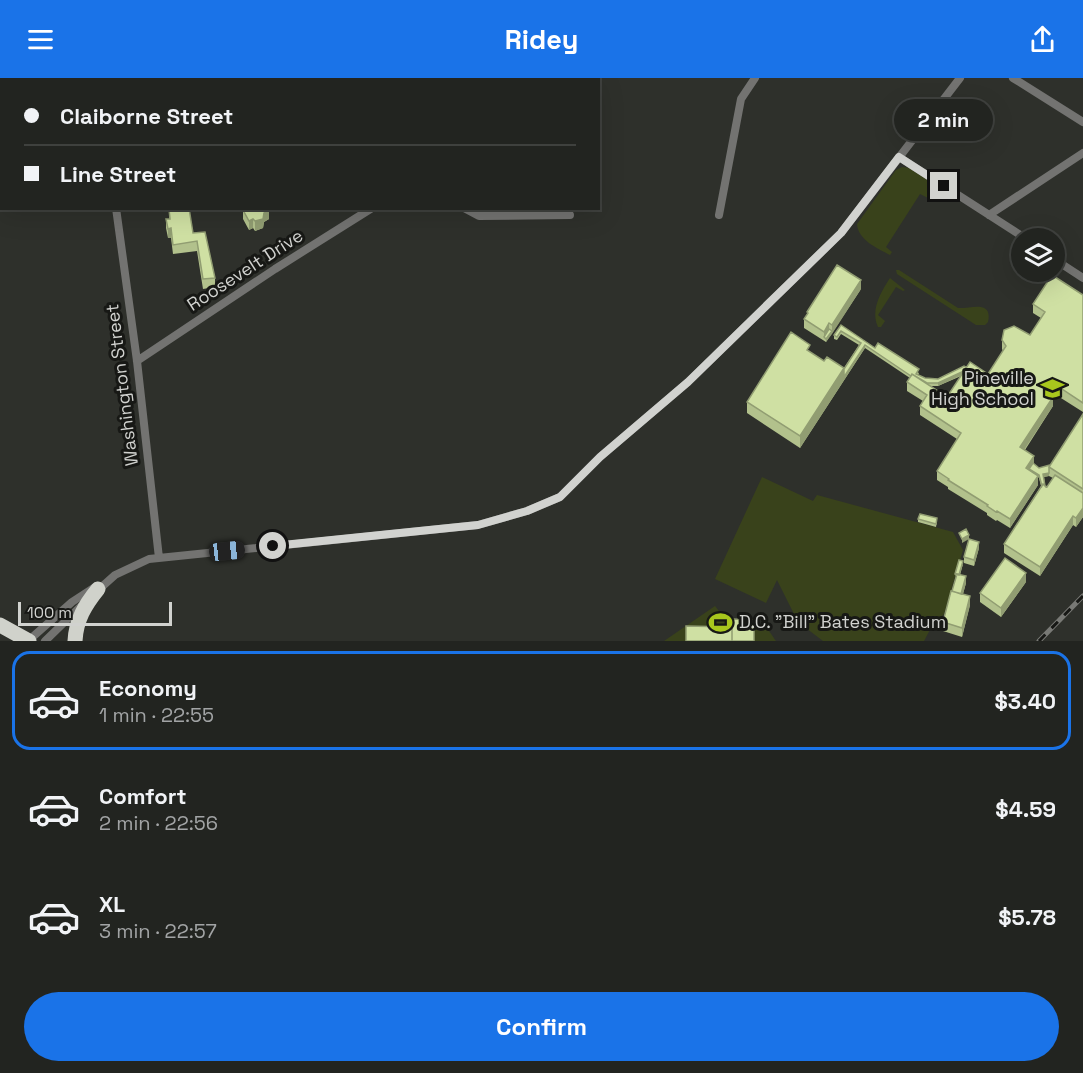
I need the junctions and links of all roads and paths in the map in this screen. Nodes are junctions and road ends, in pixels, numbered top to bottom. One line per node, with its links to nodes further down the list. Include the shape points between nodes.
1 (755, 78): 11 (street, via 741,99)
2 (960, 78): 6 (street)
3 (1013, 78): 4 (street)
4 (1083, 122)
5 (1083, 153): 12 (street)
6 (899, 157): 12 (street); 17 (street, via 841,233 688,382 600,457 560,497 478,525)
7 (116, 210): 16 (street, Washington Street)
8 (369, 210): 16 (street, Roosevelt Drive)
9 (468, 210): 10 (street, via 479,216)
10 (570, 215)
11 (718, 215)
12 (989, 215): 13 (street)
13 (1011, 229)
14 (1065, 266): 15 (street)
15 (1083, 278)
16 (137, 361): 17 (street, Washington Street)
17 (159, 558): 18 (street, via 138,563)
18 (103, 586): 20 (street, via 92,588 72,602); 21 (street); 22 (highway, via 81,613)
19 (0, 625): 20 (highway)
20 (28, 641)
21 (45, 641)
22 (75, 641)

